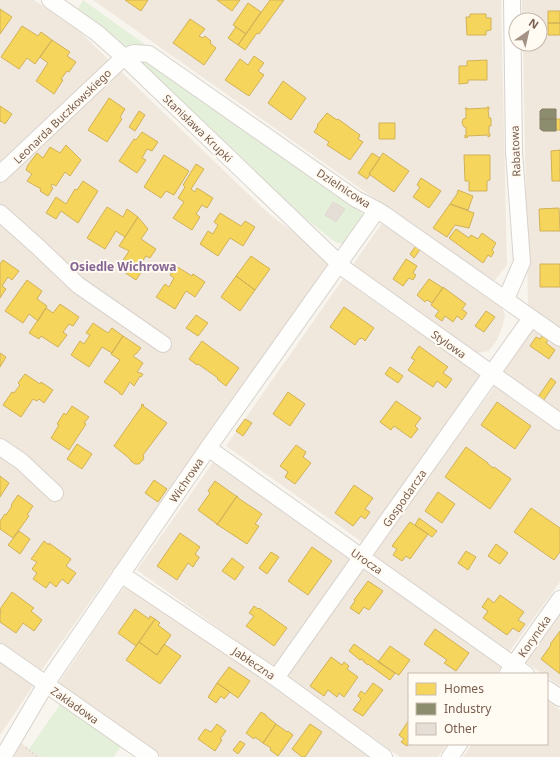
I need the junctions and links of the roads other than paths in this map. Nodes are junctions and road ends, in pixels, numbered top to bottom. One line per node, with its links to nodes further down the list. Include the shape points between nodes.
1 (50, 0): 3 (street, Stanisława Krupki, via 97,33)
2 (512, 0): 8 (street, Rabatowa, via 514,152 522,262)
3 (124, 57): 4 (street, Leonarda Buczkowskiego); 5 (street, Dzielnicowa, via 134,53 149,54 356,199); 7 (street, Stanisława Krupki)
4 (0, 174)
5 (377, 210): 7 (street, Wichrowa); 8 (street, Dzielnicowa)
6 (0, 213): 11 (street, via 78,285)
7 (339, 264): 12 (street, Stylowa); 15 (street, Wichrowa)
8 (506, 299): 9 (street, Dzielnicowa)
9 (532, 318): 10 (street, Dzielnicowa); 12 (street, Gospodarcza)
10 (560, 338)
11 (163, 344)
12 (492, 374): 13 (street, Stylowa); 17 (street, Gospodarcza)
13 (560, 422)
14 (0, 447): 16 (street, via 21,461)
15 (208, 448): 17 (street, Urocza); 18 (street, Wichrowa)
16 (55, 493)
17 (362, 557): 21 (street, Urocza); 23 (street, Gospodarcza)
18 (122, 574): 23 (street, Jabłeczna); 24 (street, Wichrowa)
19 (560, 599): 21 (street, Koryncka)
20 (0, 652): 24 (street, Zakładowa)
21 (510, 669): 22 (street, Urocza)
22 (523, 673)
23 (276, 678): 30 (street, Jabłeczna)
24 (46, 684): 28 (street, Wichrowa); 29 (street, Zakładowa)
25 (548, 689): 26 (street)
26 (560, 698)
27 (458, 745): 31 (street)
28 (3, 757)
29 (150, 757)
30 (384, 757)
31 (450, 757)

